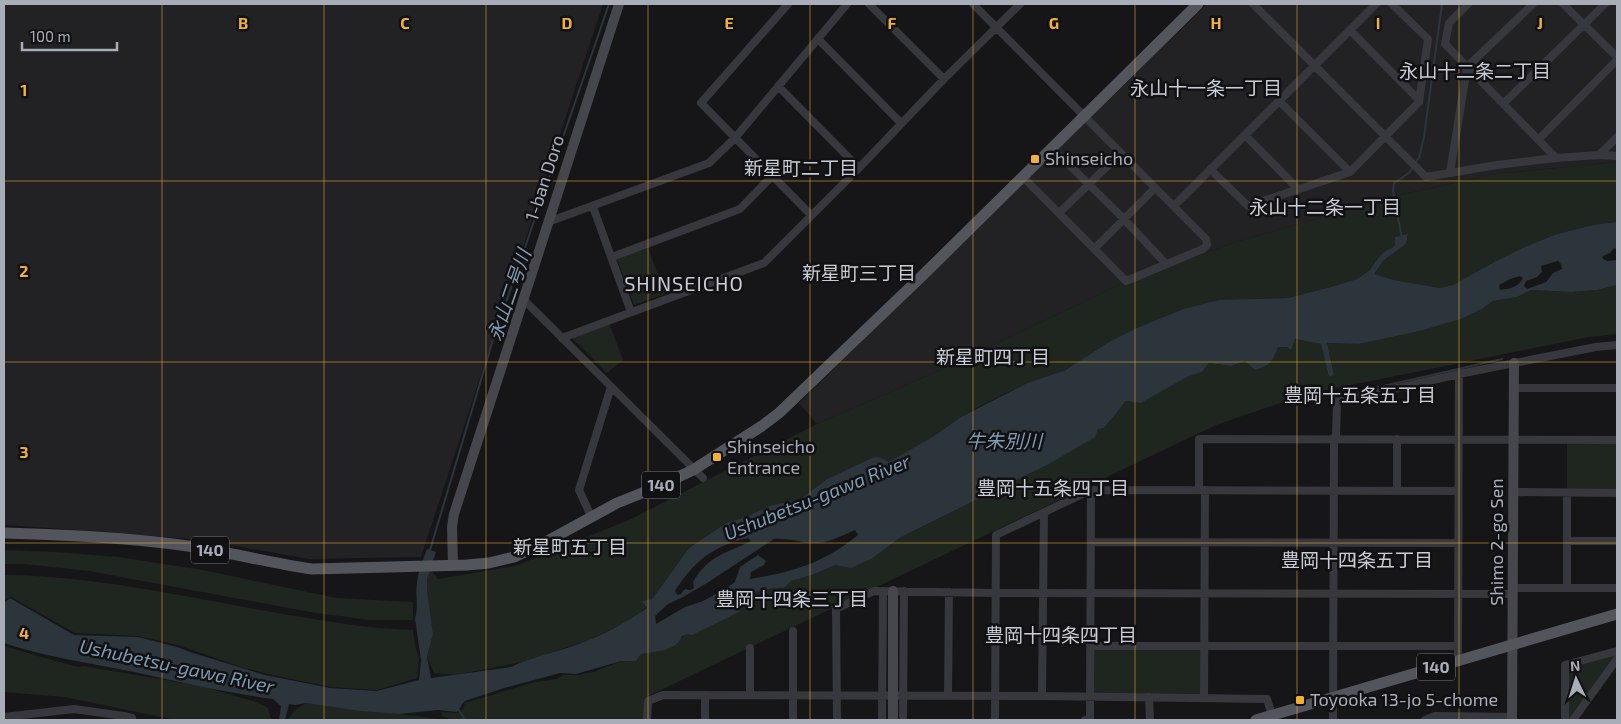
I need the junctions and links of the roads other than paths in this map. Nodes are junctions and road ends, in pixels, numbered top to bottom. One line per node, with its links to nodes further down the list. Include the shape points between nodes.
1 (619, 4): 53 (street, 1-ban Doro)
2 (788, 4): 32 (street, via 702,103)
3 (847, 4): 18 (street)
4 (869, 4): 22 (street)
5 (972, 4): 16 (street)
6 (1020, 4): 16 (street)
7 (1198, 4): 27 (main road, 140)
8 (1253, 4): 20 (street)
9 (1376, 4): 17 (street)
10 (1392, 4): 24 (street, via 1428,39)
11 (1468, 4): 21 (street, via 1449,23 1445,44)
12 (1533, 4): 21 (street)
13 (1563, 4): 15 (street)
14 (1604, 4): 15 (street)
15 (1584, 24): 19 (street); 26 (street)
16 (996, 27): 22 (street); 27 (street)
17 (1350, 30): 20 (street); 24 (street)
18 (818, 39): 23 (street); 28 (street)
19 (1617, 58): 33 (street)
20 (1314, 65): 25 (street); 30 (street)
21 (1467, 68): 26 (street); 42 (street)
22 (944, 79): 28 (street)
23 (778, 86): 32 (street); 39 (street)
24 (1419, 100): 30 (street)
25 (1279, 101): 29 (street); 41 (street)
26 (1504, 103): 33 (street)
27 (1084, 116): 34 (main road, 140); 35 (street)
28 (901, 123): 39 (street)
29 (1244, 135): 40 (street); 47 (street)
30 (1385, 136): 41 (street); 42 (street, via 1426,177)
31 (1617, 137): 36 (street)
32 (735, 138): 43 (street); 49 (street, via 709,163)
33 (1539, 139): 38 (street)
34 (1052, 148): 44 (main road, 140); 45 (street)
35 (1121, 153): 45 (street); 46 (street)
36 (1599, 155): 37 (street); 38 (street)
37 (1617, 156)
38 (1556, 158): 42 (street)
39 (859, 168): 51 (street)
40 (1210, 169): 47 (street, via 1248,206); 48 (street)
41 (1350, 172): 47 (street)
42 (1450, 173)
43 (772, 176): 51 (street); 55 (street, via 740,210)
44 (1023, 177): 50 (street); 71 (main road, 140, via 794,401 762,426)
45 (1088, 184): 50 (street); 52 (street)
46 (1156, 188): 48 (street); 52 (street)
47 (1298, 189)
48 (1174, 206): 56 (street, via 1207,243 1203,249)
49 (593, 207): 53 (street); 55 (street)
50 (1059, 213): 54 (street)
51 (811, 215): 58 (street, via 764,263)
52 (1124, 219): 54 (street); 56 (street)
53 (548, 222): 57 (street, 1-ban Doro)
54 (1094, 249): 56 (street, via 1126,281)
55 (612, 257): 58 (street)
56 (1166, 264)
57 (522, 299): 59 (street); 90 (street, 1-ban Doro, via 454,514)
58 (631, 312): 59 (street)
59 (562, 338): 63 (street)
60 (1617, 345): 61 (street)
61 (1514, 363): 62 (street); 64 (street, Shimo 2-go Sen)
62 (1459, 374): 66 (street, via 1338,402); 68 (street)
63 (611, 388): 71 (street); 82 (street, via 579,490)
64 (1514, 388): 65 (street); 69 (street, Shimo 2-go Sen)
65 (1617, 388)
66 (1335, 438): 67 (street); 74 (street, via 1200,439); 76 (street)
67 (1397, 439): 68 (street); 75 (street)
68 (1458, 439): 69 (street); 77 (street)
69 (1514, 439): 70 (street); 78 (street, Shimo 2-go Sen)
70 (1617, 440)
71 (693, 470): 72 (street); 82 (main road, 140)
72 (702, 478)
73 (1091, 490): 74 (street); 81 (street); 86 (street)
74 (1202, 490): 76 (street); 87 (street)
75 (1397, 490): 76 (street); 77 (street)
76 (1334, 491): 88 (street)
77 (1458, 491): 89 (street)
78 (1514, 492): 79 (street); 94 (street, Shimo 2-go Sen)
79 (1567, 492): 80 (street); 84 (street)
80 (1617, 493)
81 (1044, 513): 96 (street, via 996,535); 97 (street)
82 (591, 516): 90 (main road, 140, via 514,557 489,563)
83 (4, 533): 90 (main road, 140, via 177,544 312,569)
84 (1567, 541): 85 (street); 91 (street)
85 (1617, 541)
86 (1090, 542): 87 (street); 98 (street)
87 (1204, 542): 88 (street); 99 (street)
88 (1333, 542): 89 (street); 100 (street)
89 (1458, 544): 101 (street)
90 (453, 565)
91 (1566, 588): 92 (street); 94 (street)
92 (1617, 588)
93 (893, 591): 95 (street); 115 (street, via 874,591 836,609); 116 (street)
94 (1514, 591): 101 (street); 108 (street, Shimo 2-go Sen)
95 (950, 592): 96 (street); 118 (street)
96 (996, 593): 97 (street); 119 (street)
97 (1044, 593): 98 (street); 120 (street)
98 (1091, 593): 99 (street); 105 (street)
99 (1204, 593): 100 (street); 104 (street)
100 (1334, 594): 101 (street); 106 (street)
101 (1458, 594): 107 (street)
102 (1617, 616): 108 (main road, 140)
103 (793, 631): 117 (street)
104 (1204, 645): 105 (street); 106 (street); 124 (street)
105 (1091, 646): 121 (street)
106 (1334, 646): 107 (street); 123 (street)
107 (1458, 646): 112 (street)
108 (1513, 646): 112 (main road, 140); 127 (street, Shimo 2-go Sen)
109 (750, 648): 114 (street)
110 (1617, 651): 143 (street, via 1565,665)
111 (1617, 659): 144 (street)
112 (1458, 660): 123 (main road, 140)
113 (705, 695): 114 (street); 130 (street, via 663,695 648,701); 131 (street)
114 (750, 695): 117 (street)
115 (837, 695): 116 (street); 117 (street); 133 (street)
116 (893, 695): 118 (street); 134 (street); 135 (street); 136 (street)
117 (794, 696): 132 (street)
118 (948, 696): 119 (street)
119 (995, 696): 120 (street); 137 (street)
120 (1042, 696): 121 (street)
121 (1090, 696): 122 (street); 138 (street, via 1090,719)
122 (1149, 697): 124 (street); 139 (street)
123 (1333, 697): 125 (main road, 140); 141 (street)
124 (1204, 698): 125 (street, via 1267,699)
125 (1272, 715): 140 (main road, 140)
126 (4, 716): 129 (street, via 74,709)
127 (1512, 718): 128 (street)
128 (1459, 719): 142 (street, via 1435,716)
129 (132, 720)
130 (648, 720)
131 (705, 720)
132 (793, 720)
133 (837, 720)
134 (882, 720)
135 (893, 720)
136 (903, 720)
137 (995, 720)
138 (1085, 720)
139 (1150, 720)
140 (1256, 720)
141 (1333, 720)
142 (1425, 720)
143 (1565, 720)
144 (1573, 720)

